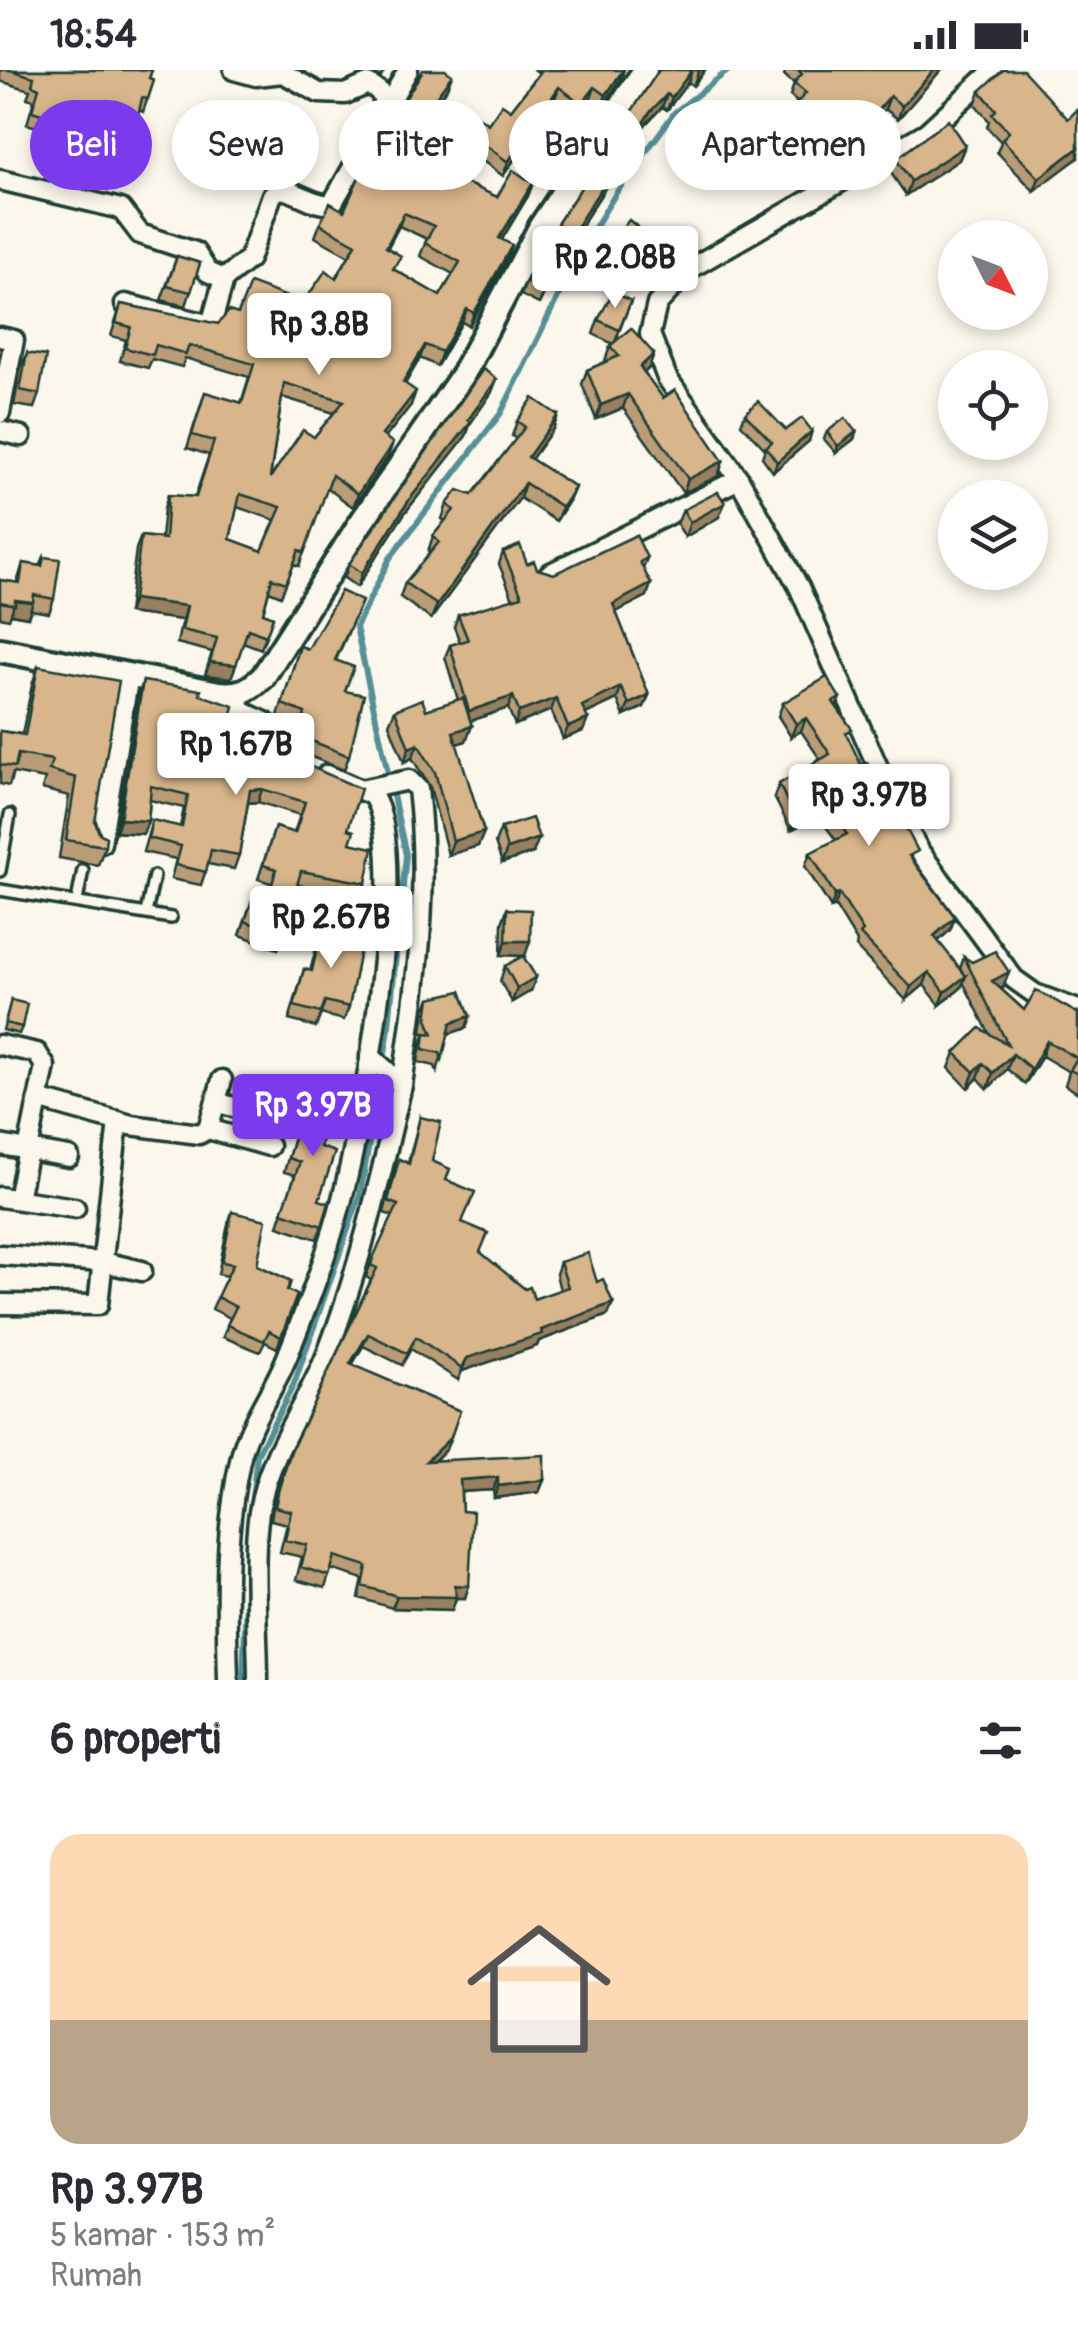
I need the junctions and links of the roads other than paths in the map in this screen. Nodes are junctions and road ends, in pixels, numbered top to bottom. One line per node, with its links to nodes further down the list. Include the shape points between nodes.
1 (234, 70): 5 (street, via 283,73 319,93 345,94 368,84)
2 (408, 70): 6 (street)
3 (645, 70): 19 (street, via 541,226 462,376 263,677)
4 (994, 70): 15 (street, via 927,132 717,251 672,283 656,304 650,317 654,354)
5 (384, 100)
6 (389, 100)
7 (0, 180): 9 (street, via 121,210 140,234 195,252 208,272)
8 (340, 190): 9 (street, via 324,206 279,189 249,259)
9 (224, 279): 10 (street, via 211,325)
10 (125, 304)
11 (0, 337): 12 (street, via 14,340)
12 (0, 414)
13 (0, 432): 14 (street)
14 (21, 436)
15 (739, 479): 16 (street); 30 (street, via 799,587 920,852 1014,979)
16 (549, 574)
17 (0, 650): 18 (street)
18 (129, 675): 19 (street); 22 (street)
19 (238, 695): 20 (street, via 241,710 266,722 279,758)
20 (364, 789): 32 (street, via 378,804 386,858); 34 (street, via 409,780 418,788 426,876)
21 (10, 815): 24 (lane)
22 (101, 843)
23 (82, 870): 27 (lane)
24 (0, 872)
25 (154, 876): 28 (lane)
26 (0, 890): 27 (lane)
27 (77, 901): 28 (lane)
28 (146, 913): 29 (lane)
29 (171, 918)
30 (1078, 1010)
31 (0, 1044): 35 (street, via 43,1058)
32 (372, 1058): 34 (street); 45 (street)
33 (222, 1080): 36 (street)
34 (400, 1083): 47 (street)
35 (38, 1099): 37 (street); 42 (street)
36 (216, 1102): 38 (street); 39 (street)
37 (118, 1121): 39 (street, via 200,1134); 49 (street)
38 (289, 1122)
39 (208, 1129): 41 (street)
40 (0, 1145): 42 (street)
41 (269, 1146)
42 (27, 1150): 43 (street); 44 (street)
43 (69, 1157)
44 (9, 1198): 46 (street)
45 (345, 1206): 47 (street); 52 (street, via 240,1456 230,1524)
46 (75, 1208)
47 (360, 1235): 53 (street, via 327,1353 282,1438 261,1500)
48 (0, 1254): 49 (street)
49 (103, 1262): 50 (street); 51 (street, via 96,1308)
50 (142, 1271)
51 (0, 1304)
52 (228, 1680)
53 (258, 1680)

